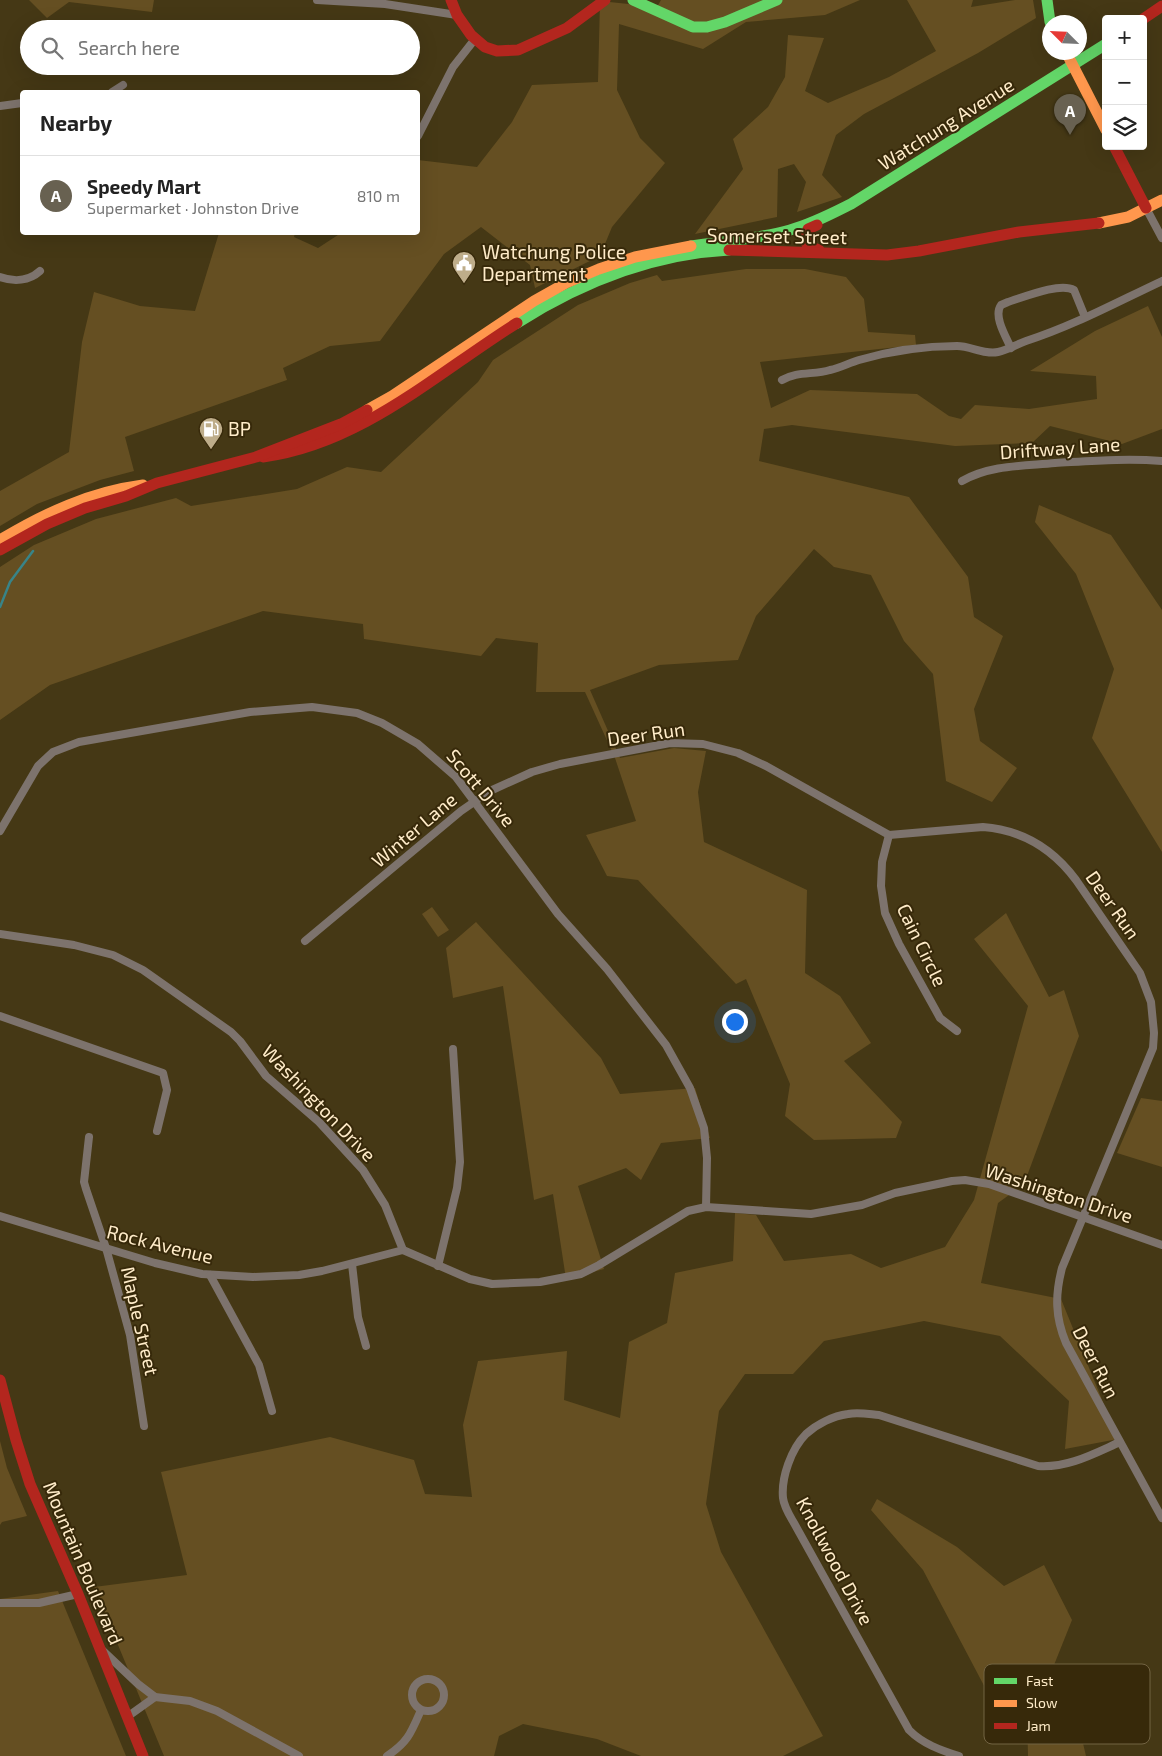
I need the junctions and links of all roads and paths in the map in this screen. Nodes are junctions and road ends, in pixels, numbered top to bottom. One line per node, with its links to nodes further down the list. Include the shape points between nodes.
1 (317, 0): 8 (street, via 384,4)
2 (451, 0): 8 (main road)
3 (605, 0): 11 (main road, via 567,28 518,50 491,50)
4 (633, 0): 5 (main road, via 693,27 707,27)
5 (777, 0)
6 (1047, 0): 9 (main road)
7 (1162, 6): 10 (main road)
8 (457, 15): 11 (main road)
9 (1049, 15)
10 (1147, 16)
11 (475, 39): 20 (street, via 453,67)
12 (1102, 47): 14 (main road, Watchung Avenue)
13 (1069, 60): 14 (main road)
14 (1072, 66): 19 (main road); 23 (main road, Watchung Avenue)
15 (123, 84): 16 (street)
16 (115, 90)
17 (20, 104): 18 (street)
18 (0, 106)
19 (1102, 122)
20 (420, 132)
21 (1116, 150): 24 (main road)
22 (1162, 200): 24 (main road, Somerset Street)
23 (852, 204): 25 (main road, Watchung Avenue); 27 (main road, via 808,229 804,236 805,244 810,248)
24 (1146, 208): 26 (street); 27 (main road, Somerset Street, via 1115,221 1020,231 902,254)
25 (801, 227): 34 (main road, Somerset Street, via 762,236 694,244 616,262 534,301 376,406 323,432)
26 (1162, 238)
27 (843, 254): 34 (main road, Somerset Street, via 722,250 672,257 619,271 543,306 402,401 363,423 296,451)
28 (40, 271): 29 (street, via 19,280)
29 (0, 276)
30 (1162, 281): 31 (street)
31 (1085, 317): 32 (street); 32 (street, via 1074,290 1068,286 1008,302 1001,305 998,312)
32 (1011, 348): 33 (street, via 990,353 957,346 886,354)
33 (782, 380)
34 (256, 457): 37 (main road, Somerset Street)
35 (1162, 461): 36 (street, Driftway Lane, via 1138,459 1008,467 986,471)
36 (962, 481)
37 (158, 483): 38 (main road, Somerset Street, via 126,486 87,498 46,514); 39 (main road, Somerset Street, via 65,516)
38 (0, 540)
39 (0, 550)
40 (585, 759): 41 (street, Winter Lane, via 532,772); 43 (street, Deer Run, via 670,743 722,748 767,766)
41 (474, 801): 42 (street, Scott Drive, via 456,778 403,734 357,713 312,707 250,712 65,747 53,752 38,766); 45 (street, Winter Lane); 51 (street, Scott Drive, via 558,914 648,1020 682,1071 704,1128)
42 (0, 831)
43 (888, 835): 47 (street, Cain Circle, via 881,879 885,913 940,1018); 53 (street, Deer Run, via 990,828 1009,831 1035,842 1066,866 1140,974 1151,1002 1153,1048)
44 (0, 934): 56 (street, Washington Drive, via 74,945 112,955 143,970 231,1032 266,1076 319,1122 363,1170 385,1205)
45 (305, 941)
46 (0, 1016): 49 (street, via 163,1073 167,1090)
47 (957, 1031)
48 (453, 1049): 58 (street, via 460,1162)
49 (157, 1131)
50 (89, 1137): 55 (street, Maple Street, via 84,1182)
51 (706, 1208): 53 (street, Washington Drive, via 811,1214 862,1205 917,1188 965,1180 989,1184); 58 (street, Washington Drive, via 688,1211 599,1265 564,1278 492,1284)
52 (0, 1216): 55 (street, Rock Avenue)
53 (1083, 1217): 54 (street, Washington Drive); 64 (street, Deer Run, via 1056,1289 1059,1321 1066,1343)
54 (1162, 1245)
55 (106, 1248): 59 (street, Rock Avenue); 63 (street, Maple Street, via 130,1335)
56 (403, 1250): 57 (street, Rock Avenue); 58 (street, Washington Drive)
57 (352, 1264): 59 (street, Rock Avenue, via 299,1275); 60 (street, via 358,1317)
58 (438, 1266)
59 (210, 1275): 62 (street, via 259,1365)
60 (366, 1346)
61 (0, 1380): 66 (main road, Mountain Boulevard, via 30,1484)
62 (272, 1411)
63 (144, 1426)
64 (1120, 1442): 65 (street, Deer Run); 75 (street, Knollwood Drive, via 1067,1464 1038,1466 879,1415 860,1413 840,1416 821,1424 806,1434 795,1449 783,1485 783,1501 794,1523 909,1730 925,1743)
65 (1162, 1518)
66 (78, 1594): 67 (street, via 38,1603); 68 (main road, Mountain Boulevard)
67 (0, 1603)
68 (99, 1647): 69 (street); 71 (main road, Mountain Boulevard)
69 (155, 1697): 71 (street); 73 (street, via 190,1701 217,1711)
70 (420, 1710): 70 (street, via 411,1696 412,1688 421,1679 434,1679 442,1686 444,1699 436,1709); 74 (street, via 406,1740)
71 (127, 1717): 72 (main road, Mountain Boulevard)
72 (143, 1756)
73 (299, 1756)
74 (387, 1756)
75 (959, 1756)

